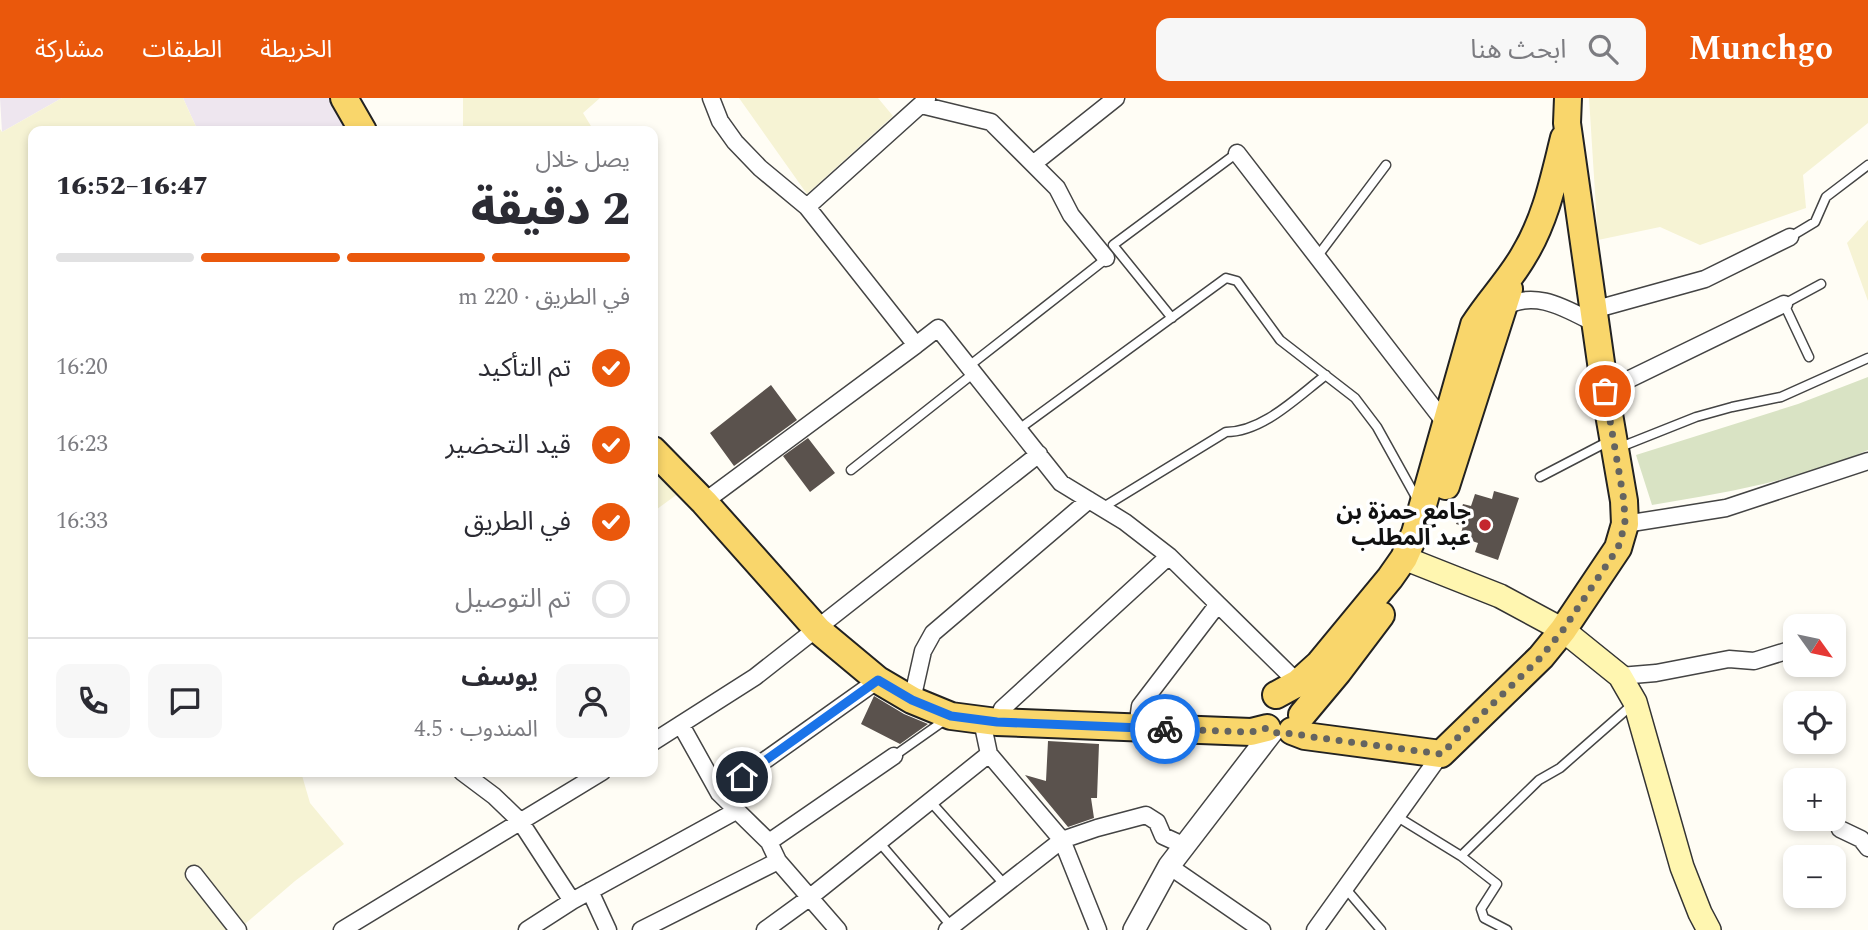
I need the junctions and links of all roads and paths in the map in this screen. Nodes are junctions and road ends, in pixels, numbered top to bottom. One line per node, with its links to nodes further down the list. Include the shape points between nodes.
1 (344, 98): 6 (main road)
2 (711, 98): 11 (street, via 735,142)
3 (1116, 98): 8 (street)
4 (925, 102): 8 (street, via 991,122); 11 (street)
5 (1568, 110): 15 (main road, via 1551,192); 19 (main road)
6 (360, 126)
7 (1237, 153): 13 (lane, via 1113,245); 14 (street)
8 (1033, 164): 13 (street, via 1057,188 1070,215)
9 (1386, 165): 14 (lane)
10 (1868, 165): 12 (lane, via 1826,197 1815,222)
11 (807, 207): 21 (street)
12 (1790, 237): 19 (street, via 1705,279)
13 (1112, 254): 20 (lane); 24 (lane)
14 (1317, 257): 27 (street)
15 (1518, 264): 18 (main road); 27 (main road, via 1474,325)
16 (1821, 284): 17 (lane)
17 (1784, 303): 22 (lane); 26 (street)
18 (1502, 309): 19 (street, via 1514,301 1533,299); 40 (main road, via 1433,529)
19 (1593, 316): 26 (main road)
20 (1172, 318): 25 (lane, via 1226,278 1237,281 1280,340); 28 (lane)
21 (916, 345): 24 (street, via 938,328); 35 (street)
22 (1810, 357)
23 (1868, 358): 29 (lane, via 1781,397 1731,407)
24 (972, 370): 28 (street); 33 (lane)
25 (1326, 375): 36 (lane, via 1262,422 1240,432 1226,432); 37 (lane, via 1355,398 1377,427)
26 (1605, 391): 29 (main road)
27 (1446, 424): 37 (main road)
28 (1019, 429): 30 (street)
29 (1614, 444): 34 (lane); 38 (main road)
30 (1039, 454): 36 (street, via 1061,483); 42 (street)
31 (658, 455): 35 (main road)
32 (1868, 461): 38 (street, via 1726,508)
33 (851, 470)
34 (1540, 477)
35 (704, 502): 42 (main road)
36 (1095, 504): 39 (street); 48 (street, via 933,633 923,651)
37 (1422, 508): 40 (main road)
38 (1625, 524): 43 (main road, via 1618,548)
39 (1169, 556): 41 (street); 51 (street)
40 (1412, 561): 43 (main road, via 1500,596); 47 (main road, via 1318,664); 53 (main road, via 1338,672)
41 (1217, 604): 47 (street); 54 (street, via 1140,706)
42 (818, 630): 46 (main road); 52 (street)
43 (1563, 630): 45 (main road); 57 (main road)
44 (1783, 652): 45 (street, via 1754,661 1729,659)
45 (1620, 676): 49 (main road)
46 (878, 680): 48 (main road); 61 (street)
47 (1287, 689): 53 (main road, via 1265,702 1261,715)
48 (912, 700): 50 (main road)
49 (1635, 702): 72 (lane, via 1560,768 1539,780); 95 (main road, via 1682,867)
50 (951, 716): 51 (main road); 58 (lane)
51 (989, 721): 54 (main road); 56 (street)
52 (681, 725): 55 (street); 61 (street)
53 (1283, 726): 54 (main road, via 1251,732); 57 (main road, via 1305,736); 71 (street)
54 (1137, 727)
55 (658, 739)
56 (989, 754): 62 (street); 67 (street)
57 (1441, 754): 64 (street)
58 (894, 757): 69 (street)
59 (469, 777): 65 (street)
60 (594, 777): 65 (street)
61 (719, 793): 63 (street)
62 (930, 801): 70 (street); 76 (lane)
63 (736, 811): 69 (street); 78 (street)
64 (1396, 816): 72 (lane); 77 (street)
65 (520, 821): 80 (street); 83 (street)
66 (1845, 831): 68 (street)
67 (1062, 840): 71 (street, via 1146,816 1157,822 1163,836); 76 (street); 89 (street)
68 (1866, 840)
69 (769, 842): 73 (street)
70 (879, 842): 79 (street); 81 (lane)
71 (1185, 846): 74 (street)
72 (1461, 856): 94 (lane, via 1497,884 1481,909 1483,918)
73 (778, 861): 79 (street); 86 (street)
74 (1169, 866): 90 (street); 91 (street)
75 (194, 874): 82 (street)
76 (1006, 886): 81 (street)
77 (1346, 889): 92 (street); 93 (lane)
78 (590, 891): 80 (street); 85 (street)
79 (809, 898): 87 (street); 88 (street)
80 (572, 901): 84 (street)
81 (949, 928)
82 (238, 930)
83 (342, 930)
84 (527, 930)
85 (608, 930)
86 (641, 930)
87 (765, 930)
88 (838, 930)
89 (1098, 930)
90 (1134, 930)
91 (1262, 930)
92 (1315, 930)
93 (1381, 930)
94 (1507, 930)
95 (1709, 930)

